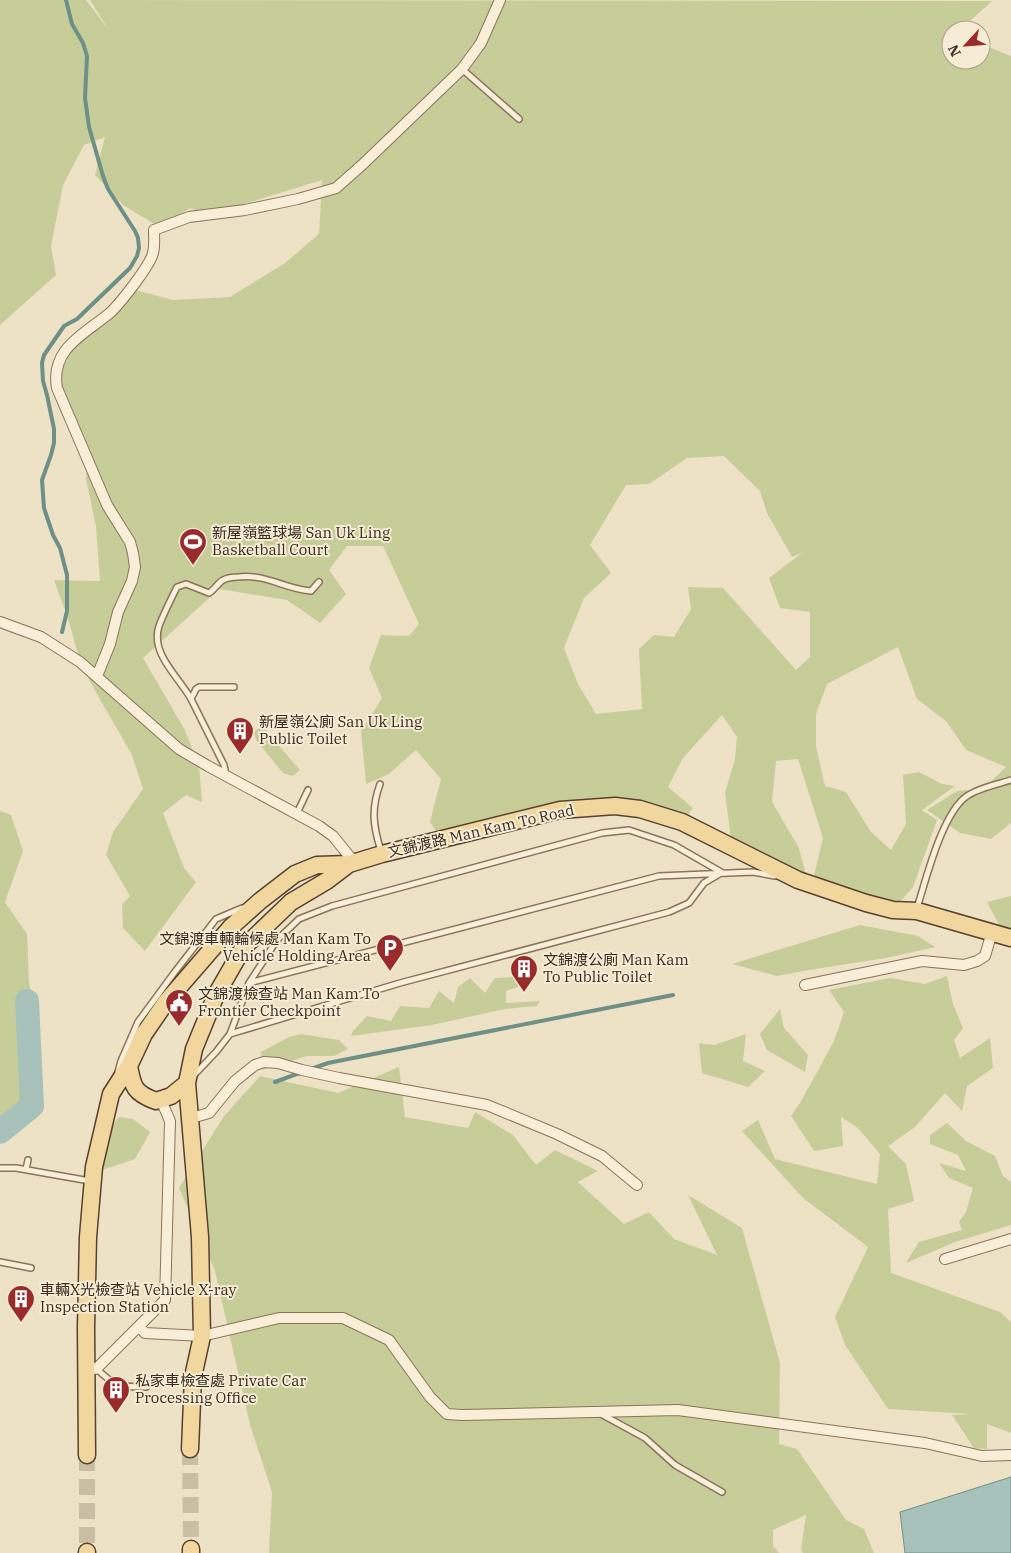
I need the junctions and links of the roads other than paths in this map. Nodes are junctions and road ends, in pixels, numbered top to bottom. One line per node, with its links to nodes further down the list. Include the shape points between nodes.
1 (500, 0): 2 (street, via 481,43)
2 (462, 69): 3 (lane); 6 (street, via 336,188 246,210 189,217 154,230 153,254 148,265 112,310 65,350 56,370 57,388 107,505 130,542 135,567)
3 (520, 119)
4 (319, 582): 8 (lane, via 311,591 245,576 222,580 209,593 186,584 177,587 158,628 158,646)
5 (0, 622): 6 (street, via 41,637)
6 (97, 676): 9 (street, via 179,749)
7 (234, 687): 8 (lane, via 199,687)
8 (191, 698): 9 (lane, via 224,765)
9 (226, 776): 13 (street)
10 (1011, 780): 19 (lane, via 966,796 951,814 936,849)
11 (380, 784): 14 (lane, via 373,816)
12 (308, 790): 13 (lane)
13 (297, 813): 15 (street, via 333,836)
14 (382, 854): 15 (main road, 文錦渡路 Man Kam To Road); 17 (main road, 文錦渡路 Man Kam To Road, via 560,810 615,806 640,809 682,822)
15 (351, 863): 18 (main road, 文錦渡路 Man Kam To Road, via 317,865 295,874); 26 (main road, 文錦渡路 Man Kam To Road, via 291,902 243,948 212,1004 194,1049)
16 (721, 872): 17 (lane, via 753,872); 22 (lane, via 659,876); 22 (lane, via 674,845 629,830 602,833 332,906 299,919 277,940); 24 (lane, via 704,883 689,903 669,912 400,983)
17 (798, 880): 19 (main road, 文錦渡路 Man Kam To Road, via 866,903 893,910)
18 (260, 901): 25 (main road, 文錦渡路 Man Kam To Road, via 231,927 166,1002 144,1034); 27 (lane, 文錦渡路 Man Kam To Road, via 216,919 174,973 138,1022)
19 (917, 911): 20 (main road, 文錦渡路 Man Kam To Road)
20 (992, 932): 21 (main road, 文錦渡路 Man Kam To Road); 23 (street, via 985,956 964,965 922,961)
21 (1011, 938)
22 (249, 983): 24 (lane)
23 (805, 985)
24 (230, 1034): 26 (lane)
25 (129, 1066): 27 (main road, 文錦渡路 Man Kam To Road); 28 (main road, via 133,1085 142,1096 156,1102)
26 (187, 1083): 28 (main road); 29 (main road, 文錦渡路 Man Kam To Road)
27 (111, 1094): 33 (main road, 文錦渡路 Man Kam To Road)
28 (161, 1100): 39 (street, via 170,1121 165,1300)
29 (189, 1111): 34 (street, via 195,1116 209,1113 235,1081 255,1066 264,1062 278,1063 338,1078 487,1105 602,1156); 40 (main road, 文錦渡路 Man Kam To Road, via 200,1237)
30 (28, 1160): 32 (lane)
31 (0, 1168): 32 (lane)
32 (26, 1169): 33 (lane)
33 (93, 1181): 41 (main road, 文錦渡路 Man Kam To Road, via 88,1237)
34 (637, 1185)
35 (1011, 1239): 36 (street)
36 (945, 1259)
37 (0, 1262): 38 (lane)
38 (31, 1268)
39 (139, 1326): 40 (street, via 145,1333); 41 (street)
40 (202, 1336): 43 (street, via 279,1318 343,1318 389,1340 446,1414); 44 (main road, 文錦渡路 Man Kam To Road, via 193,1377)
41 (91, 1364): 42 (lane, via 116,1385); 45 (main road, 文錦渡路 Man Kam To Road)
42 (146, 1387)
43 (596, 1412): 46 (street, via 678,1410 925,1443 982,1456); 47 (lane, via 645,1438 675,1466)
44 (190, 1449)
45 (87, 1455)
46 (1011, 1455)
47 (722, 1492)

